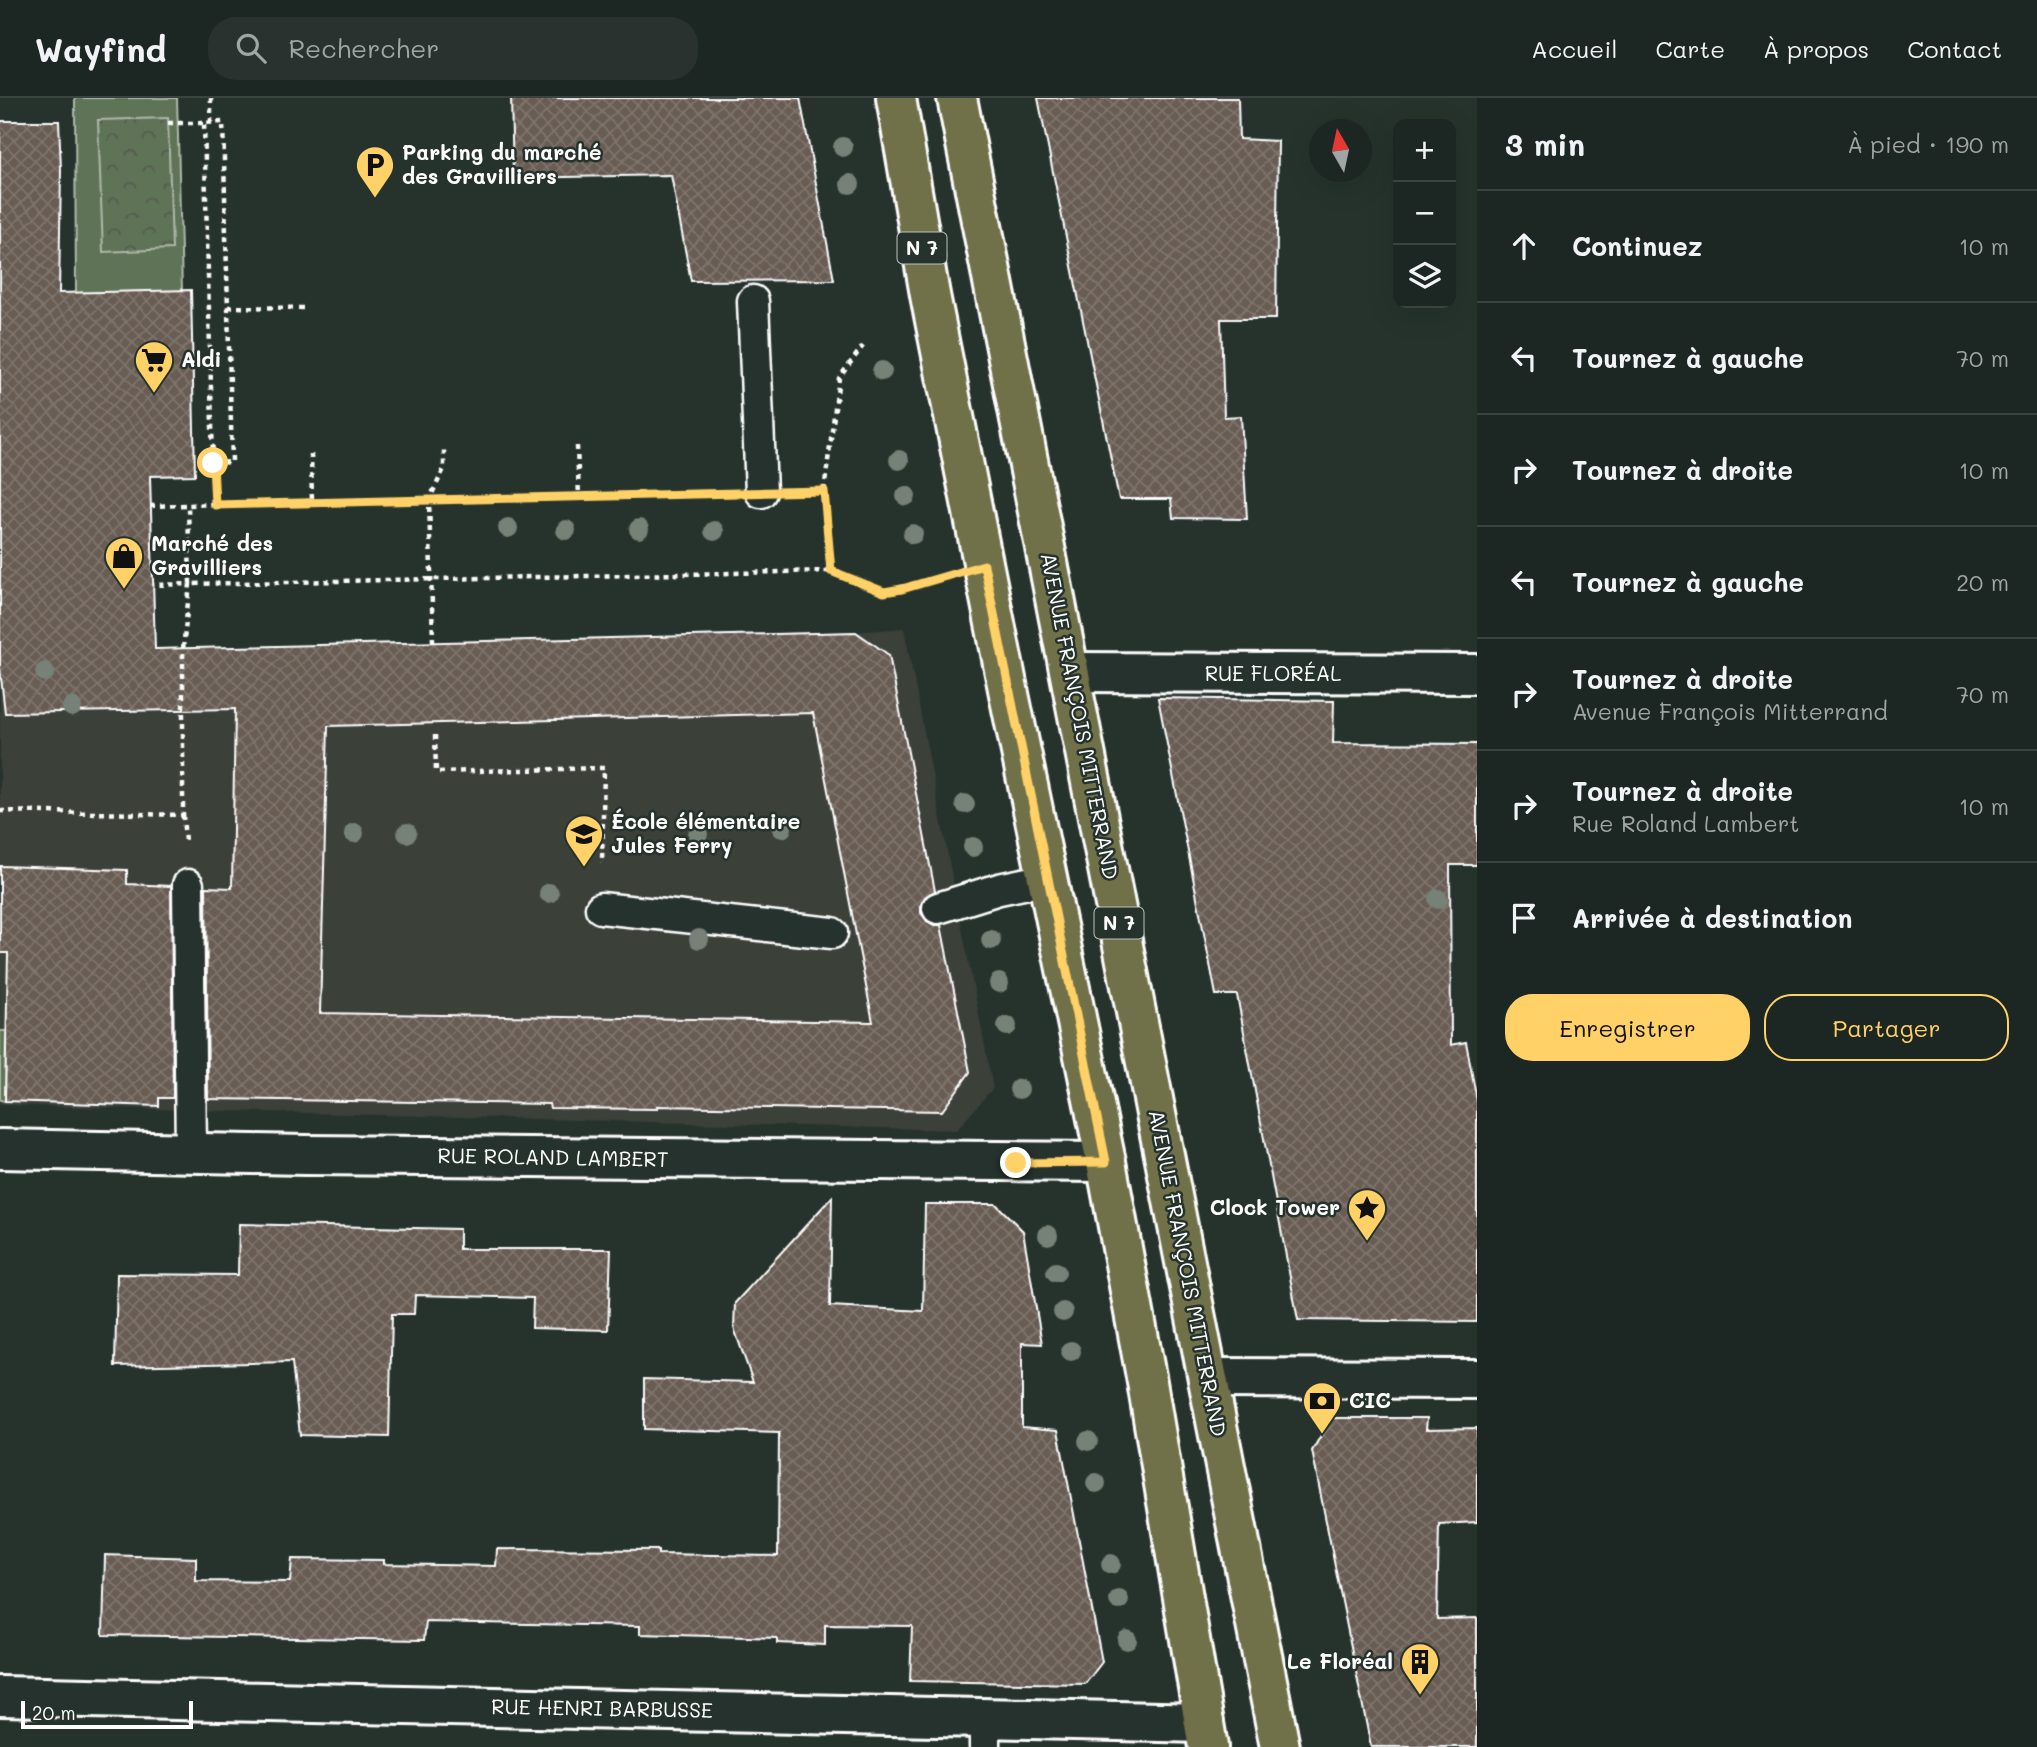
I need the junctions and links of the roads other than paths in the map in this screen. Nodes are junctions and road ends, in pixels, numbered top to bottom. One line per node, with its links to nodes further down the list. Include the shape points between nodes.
1 (896, 98): 7 (main road, N 7, via 930,295)
2 (957, 98): 5 (main road, AVENUE FRANÇOIS MITTERRAND / N 7)
3 (752, 300): 4 (lane)
4 (761, 492)
5 (1070, 672): 6 (street, RUE FLORÉAL); 15 (main road, AVENUE FRANÇOIS MITTERRAND / N 7)
6 (1477, 674)
7 (1047, 879): 10 (lane); 14 (main road, N 7)
8 (188, 885): 13 (lane)
9 (601, 908): 11 (lane)
10 (938, 908)
11 (832, 933)
12 (0, 1149): 13 (street, RUE ROLAND LAMBERT)
13 (191, 1153): 14 (street, RUE ROLAND LAMBERT)
14 (1106, 1162): 19 (main road, N 7)
15 (1208, 1378): 16 (street); 20 (main road, AVENUE FRANÇOIS MITTERRAND / N 7)
16 (1477, 1379)
17 (0, 1696): 18 (street, RUE HENRI BARBUSSE)
18 (985, 1732): 19 (street, RUE HENRI BARBUSSE)
19 (1206, 1735)
20 (1280, 1747)

